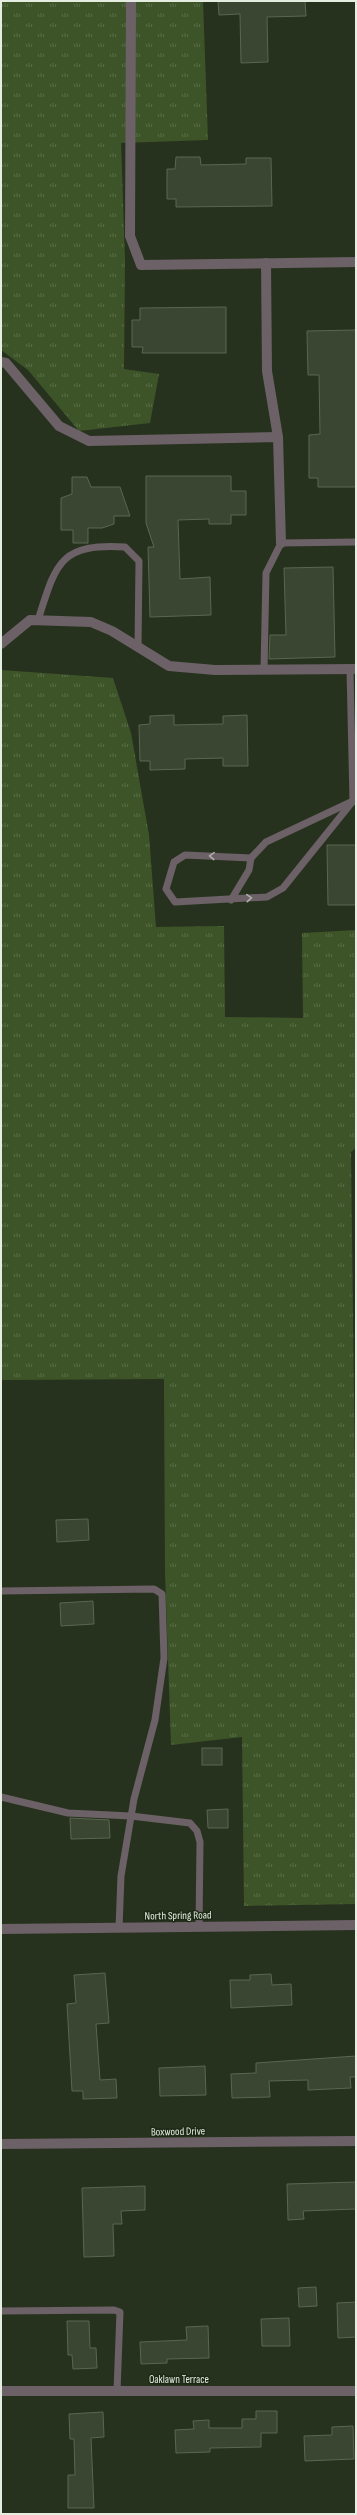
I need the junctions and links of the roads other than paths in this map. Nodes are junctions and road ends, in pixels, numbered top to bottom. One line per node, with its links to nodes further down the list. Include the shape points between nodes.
1 (131, 1): 3 (street, via 130,236 142,265)
2 (356, 262): 3 (street)
3 (266, 263): 5 (street, via 268,371)
4 (1, 362): 5 (street, via 6,363 59,426 89,440)
5 (278, 437): 7 (street)
6 (356, 542): 7 (lane)
7 (281, 543): 11 (lane, via 266,574)
8 (38, 620): 9 (street, via 30,620); 10 (street, via 91,622); 10 (lane, via 50,581 60,563 77,551 100,546 125,547 139,561)
9 (1, 644)
10 (138, 647): 11 (street, via 169,666 215,670)
11 (264, 670): 12 (street)
12 (353, 670): 13 (lane)
13 (354, 801): 14 (lane, via 266,842); 15 (lane, one-way to 13, via 267,897 283,888)
14 (251, 858): 15 (lane, via 249,870); 15 (lane, one-way to 15, via 185,855 174,862 166,889 175,902)
15 (231, 900)
16 (1, 1591): 18 (lane, via 154,1589 162,1594 164,1658 155,1720)
17 (1, 1797): 18 (lane, via 68,1813)
18 (131, 1816): 20 (lane, via 190,1823 197,1831 202,1861); 21 (lane, via 121,1876)
19 (356, 1925): 20 (street, North Spring Road)
20 (199, 1927): 21 (street, North Spring Road)
21 (119, 1928): 22 (street, North Spring Road)
22 (1, 1929)
23 (356, 2141): 24 (street, Boxwood Drive)
24 (1, 2144)
25 (1, 2311): 27 (lane, via 120,2312)
26 (1, 2391): 27 (street, Oaklawn Terrace)
27 (117, 2391): 28 (street, Oaklawn Terrace)
28 (356, 2391)

